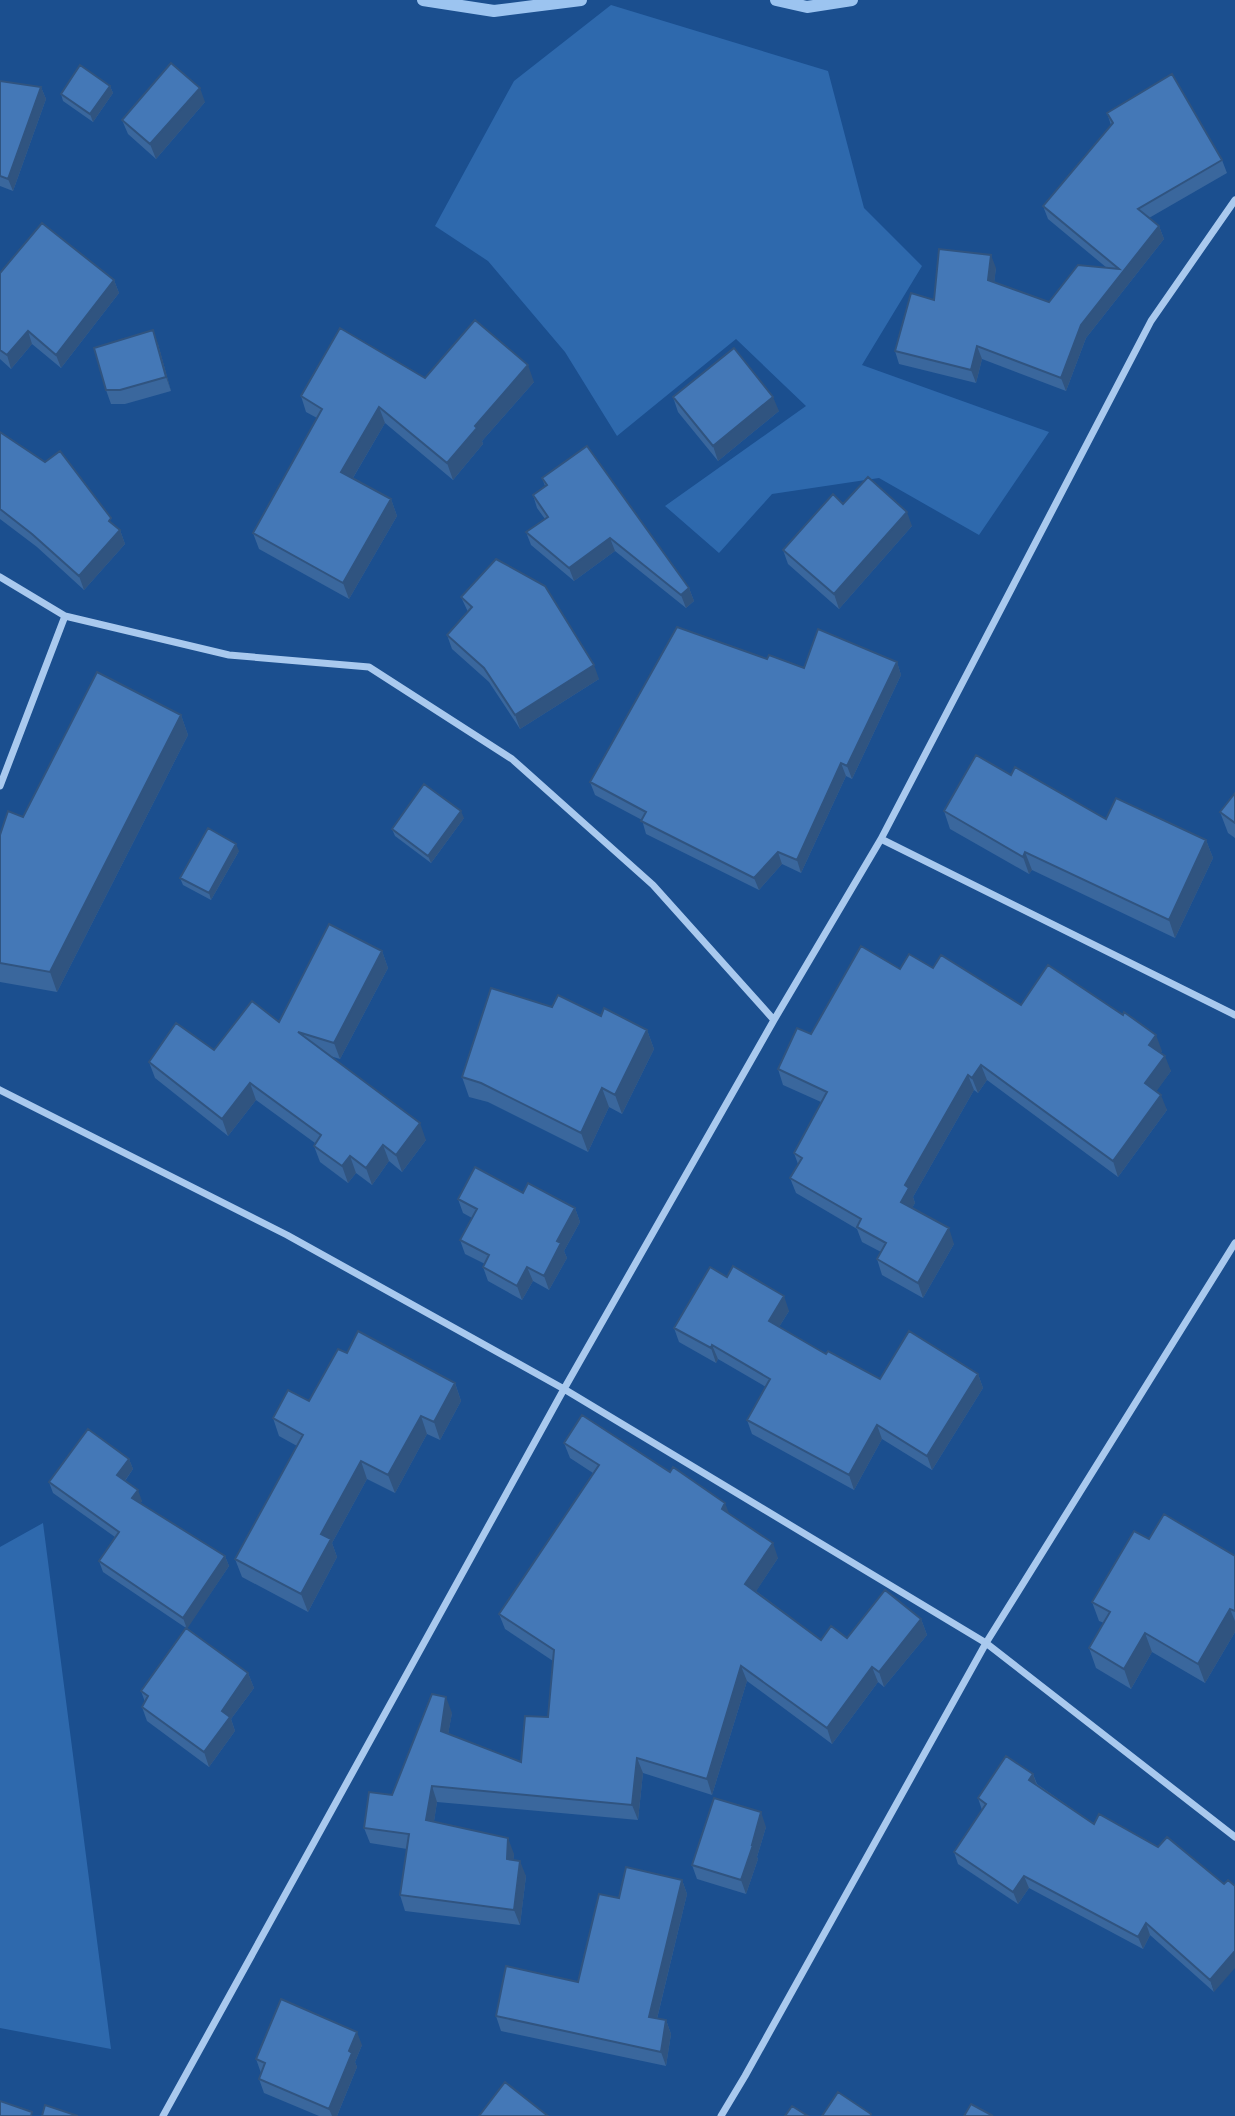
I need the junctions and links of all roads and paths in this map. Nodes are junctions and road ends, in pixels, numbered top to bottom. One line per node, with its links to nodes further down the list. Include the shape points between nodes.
1 (1233, 205): 5 (street, via 1151,321)
2 (0, 577): 3 (street)
3 (65, 616): 4 (street); 7 (street, via 229,655 369,667 512,759 653,885)
4 (0, 786)
5 (881, 839): 6 (street); 7 (street)
6 (1235, 1015)
7 (774, 1020): 10 (street)
8 (0, 1090): 10 (street, via 287,1234)
9 (1235, 1243): 11 (street)
10 (564, 1389): 11 (street); 13 (street)
11 (986, 1643): 12 (street); 14 (street)
12 (1235, 1837)
13 (163, 2116)
14 (720, 2116)

